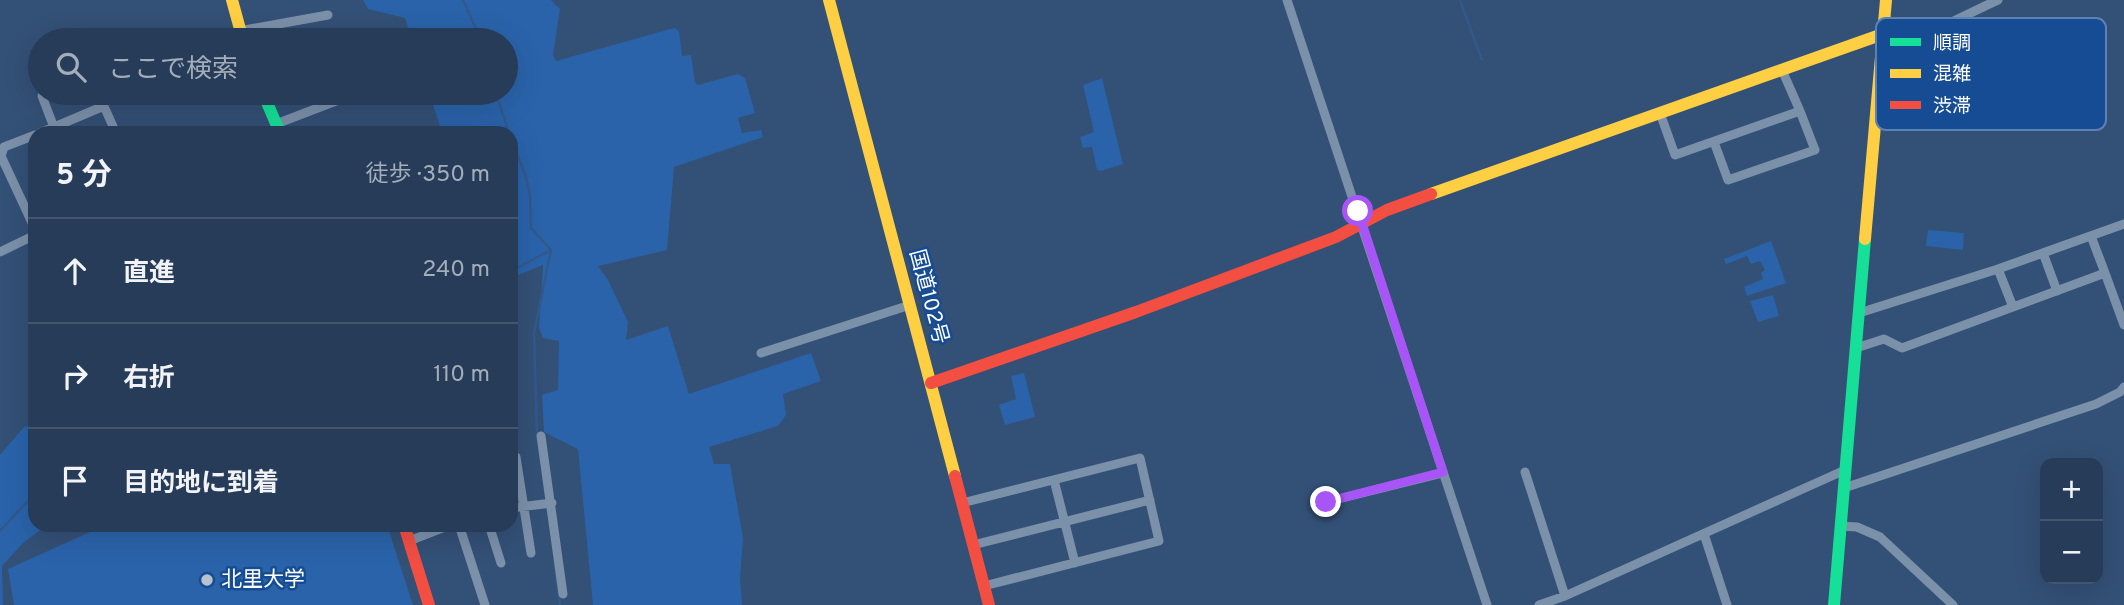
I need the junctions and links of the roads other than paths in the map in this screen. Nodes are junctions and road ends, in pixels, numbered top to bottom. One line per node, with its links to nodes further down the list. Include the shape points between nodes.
1 (232, 0): 9 (main road)
2 (829, 0): 37 (main road, 国道102号)
3 (1287, 0): 28 (street)
4 (1885, 0): 7 (main road)
5 (1998, 0): 8 (street)
6 (328, 15): 10 (street)
7 (1883, 18)
8 (1957, 18)
9 (239, 28)
10 (274, 28)
11 (1876, 36): 12 (main road)
12 (1782, 70): 17 (street); 18 (main road)
13 (45, 105): 20 (street)
14 (269, 105): 23 (main road)
15 (331, 105): 24 (street)
16 (104, 106): 21 (street); 22 (street)
17 (1800, 111): 26 (street); 26 (street, via 1815,150 1728,180)
18 (1660, 113): 26 (street, via 1675,155); 28 (main road)
19 (1876, 117): 39 (main road)
20 (53, 126)
21 (63, 126)
22 (113, 126)
23 (277, 126)
24 (285, 126)
25 (28, 138): 27 (street, via 4,147 1,156)
26 (1714, 142)
27 (28, 214)
28 (1362, 222): 43 (main road, via 1336,237 1236,275); 48 (street)
29 (2124, 224): 30 (street)
30 (2091, 236): 33 (street); 35 (street)
31 (28, 238): 32 (street)
32 (0, 251)
33 (2043, 253): 34 (street); 36 (street)
34 (1998, 269): 38 (street); 39 (street)
35 (2105, 273): 36 (street); 40 (street)
36 (2057, 291): 38 (street)
37 (910, 305): 42 (street); 43 (main road, 国道102号)
38 (2013, 307): 41 (street, via 1902,348 1884,339)
39 (1859, 313): 41 (main road)
40 (2124, 325)
41 (1856, 348): 47 (main road)
42 (761, 353)
43 (931, 383): 54 (main road, 国道102号)
44 (2124, 387): 51 (street, via 2096,404)
45 (541, 436): 55 (street)
46 (518, 469): 56 (street)
47 (1845, 470): 51 (main road); 64 (street)
48 (1443, 472): 53 (street); 76 (street)
49 (1525, 472): 72 (street)
50 (1054, 480): 52 (street, via 1140,458); 54 (street); 58 (street)
51 (1844, 488): 59 (main road)
52 (1150, 500): 58 (street); 69 (street, via 1159,541)
53 (1326, 502)
54 (962, 503): 66 (main road, 国道102号)
55 (548, 504): 56 (street); 71 (street)
56 (524, 506): 57 (street); 67 (street)
57 (518, 507)
58 (1065, 521): 66 (street); 69 (street)
59 (1840, 526): 79 (main road); 80 (street, via 1857,527 1880,537)
60 (406, 532): 65 (main road)
61 (432, 532): 65 (street)
62 (461, 532): 74 (street)
63 (491, 532): 68 (street)
64 (1703, 534): 72 (street); 78 (street)
65 (409, 541): 73 (main road)
66 (974, 545): 70 (main road, 国道102号)
67 (531, 552)
68 (500, 563)
69 (1075, 563): 70 (street)
70 (984, 586): 75 (main road, 国道102号)
71 (563, 594)
72 (1565, 596): 77 (street)
73 (429, 605)
74 (485, 605)
75 (989, 605)
76 (1487, 605)
77 (1540, 605)
78 (1727, 605)
79 (1834, 605)
80 (1953, 605)

